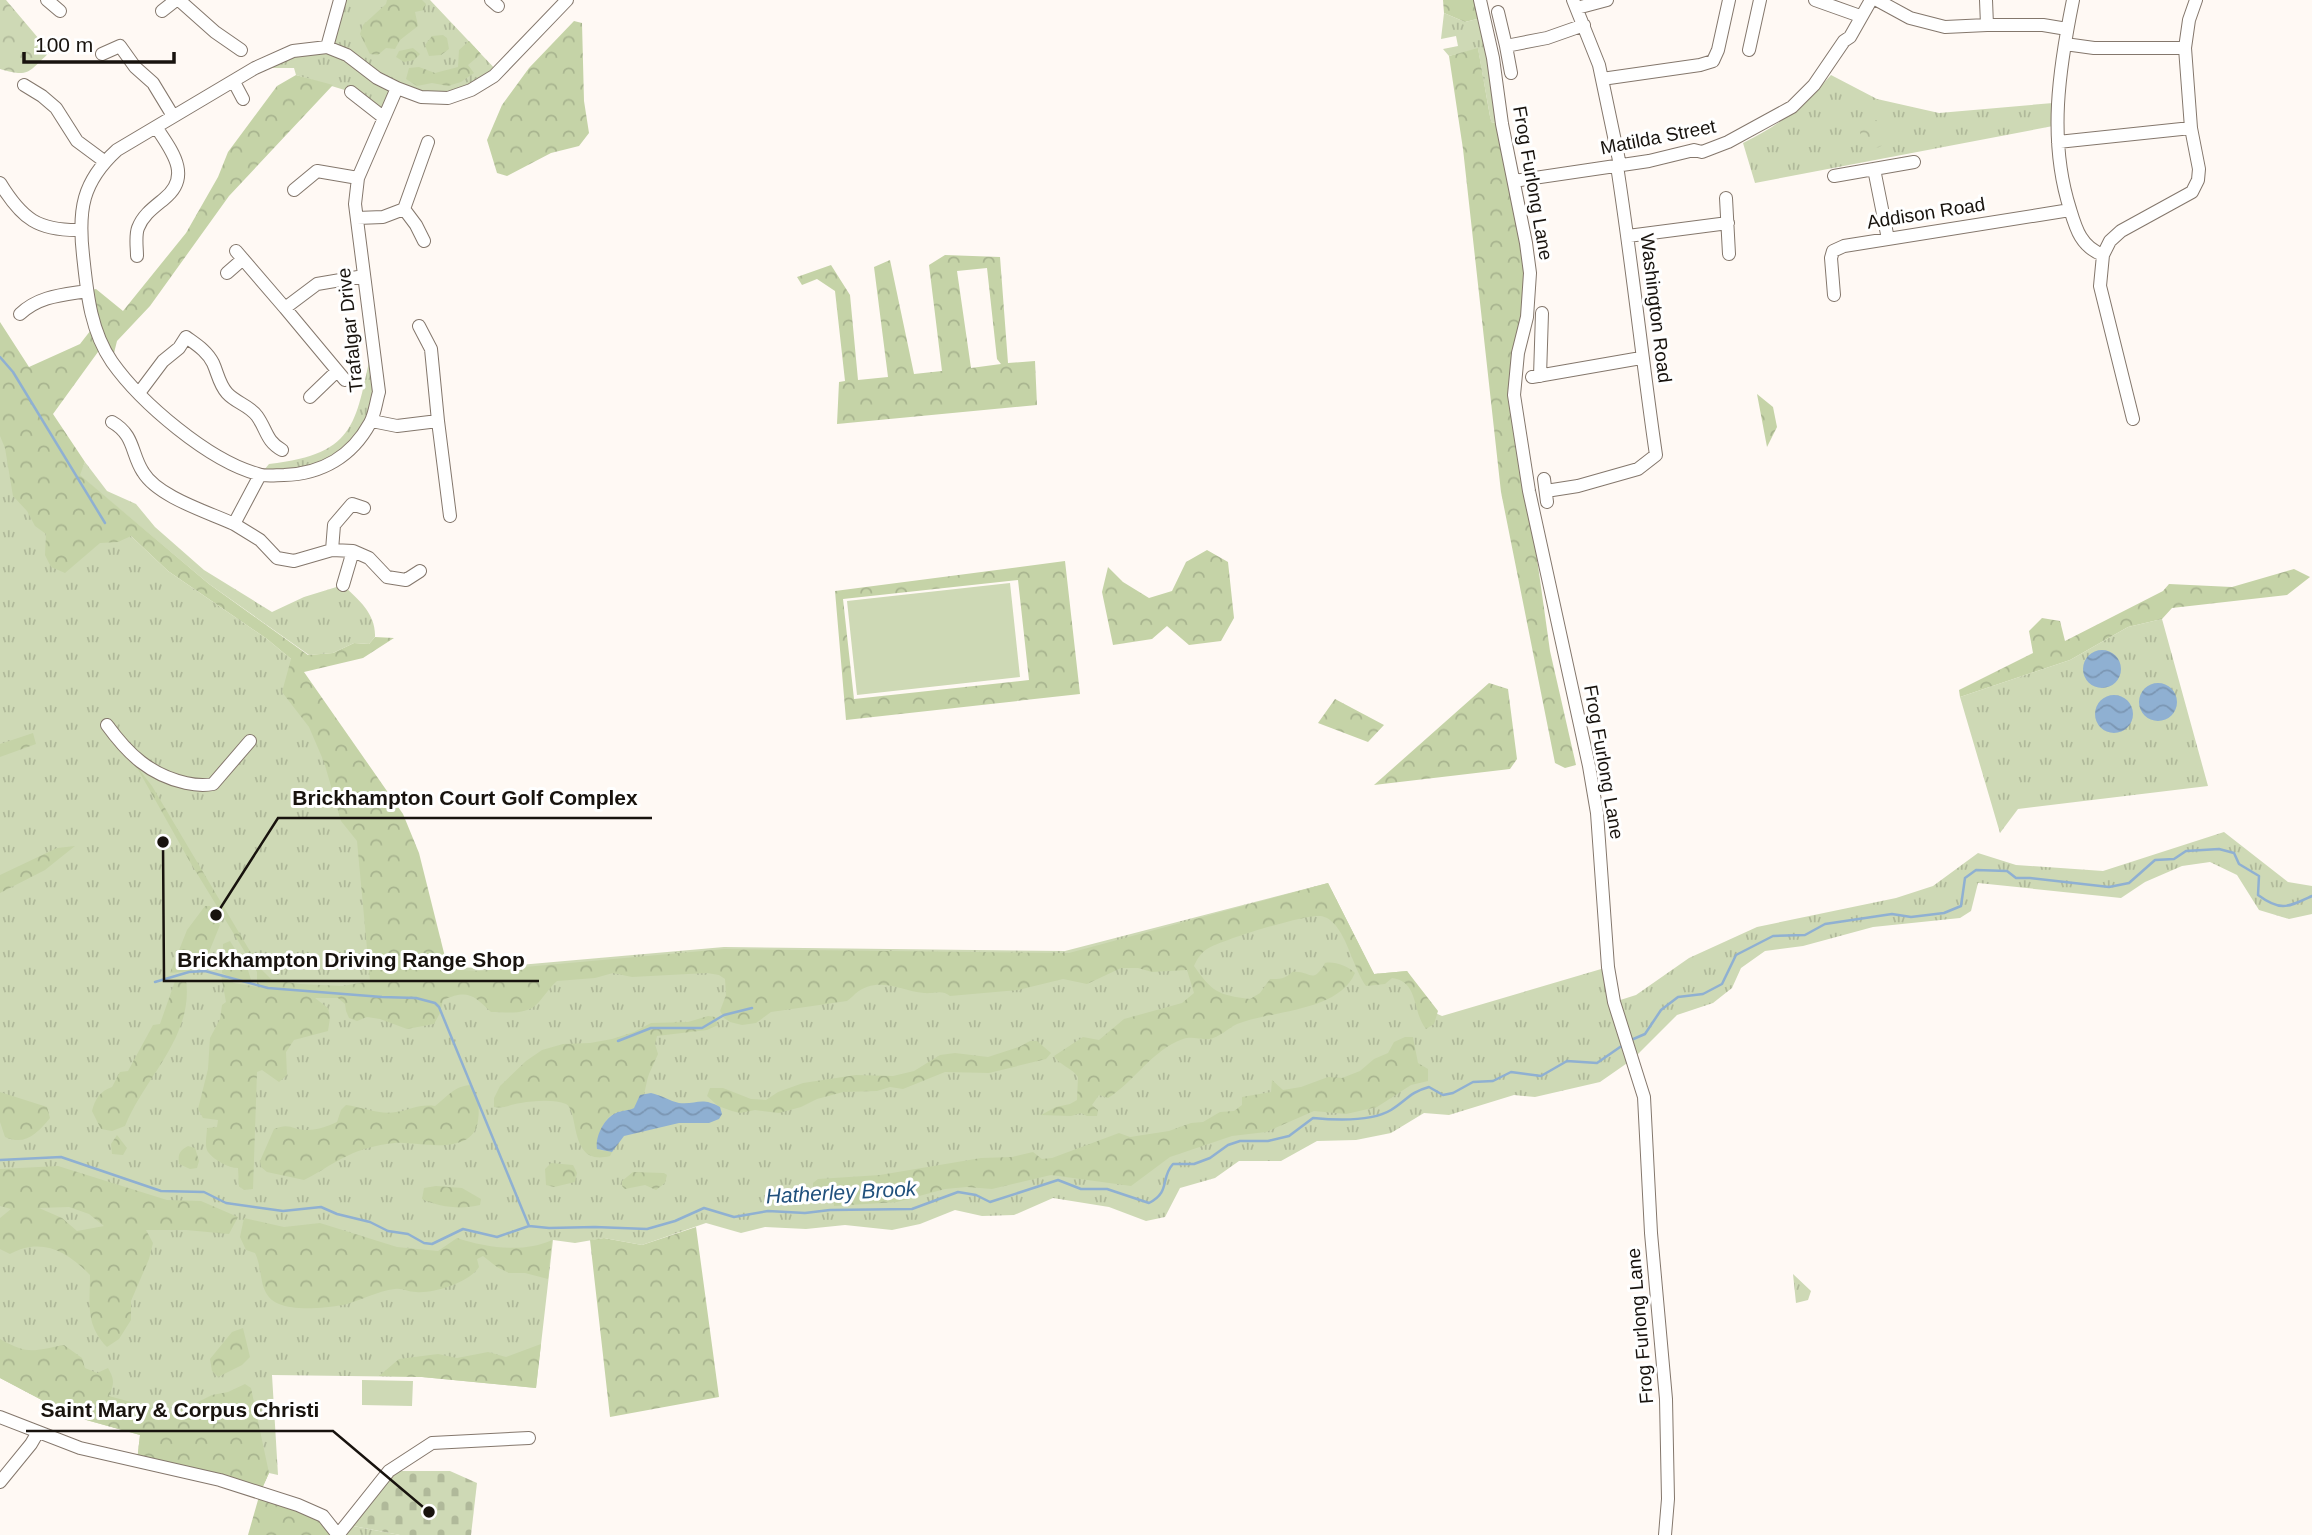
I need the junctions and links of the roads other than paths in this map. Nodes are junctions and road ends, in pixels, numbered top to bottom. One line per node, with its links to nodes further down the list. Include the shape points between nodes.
1 (47, 0): 16 (street)
2 (177, 0): 17 (street); 27 (street)
3 (340, 0): 25 (street)
4 (1480, 0): 49 (street, Frog Furlong Lane)
5 (1607, 0): 15 (street)
6 (1729, 0): 31 (street, via 1713,61)
7 (1760, 0): 28 (street)
8 (1815, 0): 19 (street)
9 (1871, 0): 19 (street, Matilda Street)
10 (1877, 0): 20 (street, via 1929,25)
11 (1986, 0): 20 (street)
12 (2073, 0): 22 (street)
13 (2196, 0): 26 (street)
14 (561, 2): 33 (street, via 494,76 471,90 447,98 421,97)
15 (1575, 4): 21 (street, Washington Road)
16 (60, 11)
17 (162, 11)
18 (1499, 12): 24 (street)
19 (1860, 16): 45 (street, Matilda Street, via 1814,85 1781,115 1702,152)
20 (1987, 24): 22 (street)
21 (1584, 25): 24 (street); 31 (street, Washington Road)
22 (2067, 29): 23 (street)
23 (2065, 44): 26 (street); 41 (street)
24 (1506, 46): 30 (street)
25 (327, 47): 32 (street, via 278,56); 33 (street)
26 (2185, 47): 40 (street)
27 (241, 50)
28 (1749, 50)
29 (102, 54): 37 (street, via 123,40 135,67 153,83)
30 (1511, 72)
31 (1602, 79): 45 (street, Washington Road)
32 (233, 82): 36 (street); 37 (street)
33 (397, 88): 38 (street, Trafalgar Drive)
34 (29, 92): 43 (street, via 56,108 77,141)
35 (351, 92): 38 (street)
36 (243, 99)
37 (173, 116): 39 (street)
38 (383, 117): 48 (street, Trafalgar Drive)
39 (156, 127): 43 (street); 64 (street, via 176,157 178,176 172,193 145,214 137,230)
40 (2191, 128): 41 (street); 63 (street, via 2199,169 2192,192 2121,231)
41 (2058, 142): 55 (street)
42 (421, 149): 54 (street)
43 (104, 161): 58 (street, Trafalgar Drive, via 90,181)
44 (1914, 162): 46 (street)
45 (1618, 166): 49 (street, Matilda Street); 59 (street, Washington Road)
46 (1874, 169): 47 (street); 60 (street)
47 (1834, 176)
48 (358, 178): 51 (street, via 317,171); 56 (street, Trafalgar Drive)
49 (1514, 181): 97 (street, Frog Furlong Lane, via 1530,273 1514,395 1529,491 1597,813 1614,1003 1644,1097 1666,1399)
50 (0, 183): 52 (street)
51 (294, 190)
52 (4, 198): 58 (street, via 33,222 55,231)
53 (1726, 198): 57 (street)
54 (404, 209): 56 (street, via 383,217); 61 (street)
55 (2070, 210): 60 (street, Addison Road); 63 (street, via 2083,242)
56 (357, 218): 66 (street, Trafalgar Drive)
57 (1728, 223): 59 (street); 62 (street)
58 (80, 230): 67 (street, Trafalgar Drive)
59 (1628, 236): 73 (street, Washington Road)
60 (1888, 239): 68 (street, Addison Road, via 1833,251)
61 (424, 241)
62 (1729, 254)
63 (2103, 255): 76 (street, via 2100,286)
64 (137, 256)
65 (227, 273): 69 (street, via 239,255)
66 (364, 276): 69 (street, via 317,285); 77 (street, Trafalgar Drive, via 379,392)
67 (87, 291): 71 (street, via 49,297); 74 (street, Trafalgar Drive, via 94,326 112,361)
68 (1835, 295)
69 (285, 308): 75 (street, via 341,375)
70 (1542, 313): 73 (street, via 1536,377)
71 (20, 314)
72 (426, 331): 78 (street)
73 (1641, 358): 82 (street, Washington Road, via 1656,455 1639,469)
74 (139, 393): 80 (street, via 189,333 214,364 221,386 260,420); 81 (street, Trafalgar Drive, via 169,422 220,458)
75 (310, 397)
76 (2133, 419)
77 (372, 421): 78 (street, via 397,426); 81 (street, Trafalgar Drive, via 355,444 331,464 305,474)
78 (438, 421): 84 (street)
79 (119, 423): 85 (street, via 143,472 159,489)
80 (273, 449)
81 (260, 475): 85 (street)
82 (1546, 491)
83 (354, 503): 86 (street, via 334,525)
84 (445, 507)
85 (234, 524): 86 (street, via 260,540 277,558 294,561)
86 (332, 550): 87 (street)
87 (353, 551): 88 (street, via 369,558 387,577 408,584); 89 (street)
88 (420, 571)
89 (343, 585)
90 (107, 725): 91 (street, via 125,750 150,771 204,786 213,784)
91 (250, 741)
92 (0, 1417): 93 (street)
93 (38, 1432): 95 (street); 96 (street, via 80,1448 220,1480 298,1505 323,1516)
94 (529, 1438): 96 (street, via 432,1443 389,1471)
95 (0, 1482)
96 (338, 1535)
97 (1665, 1535)

